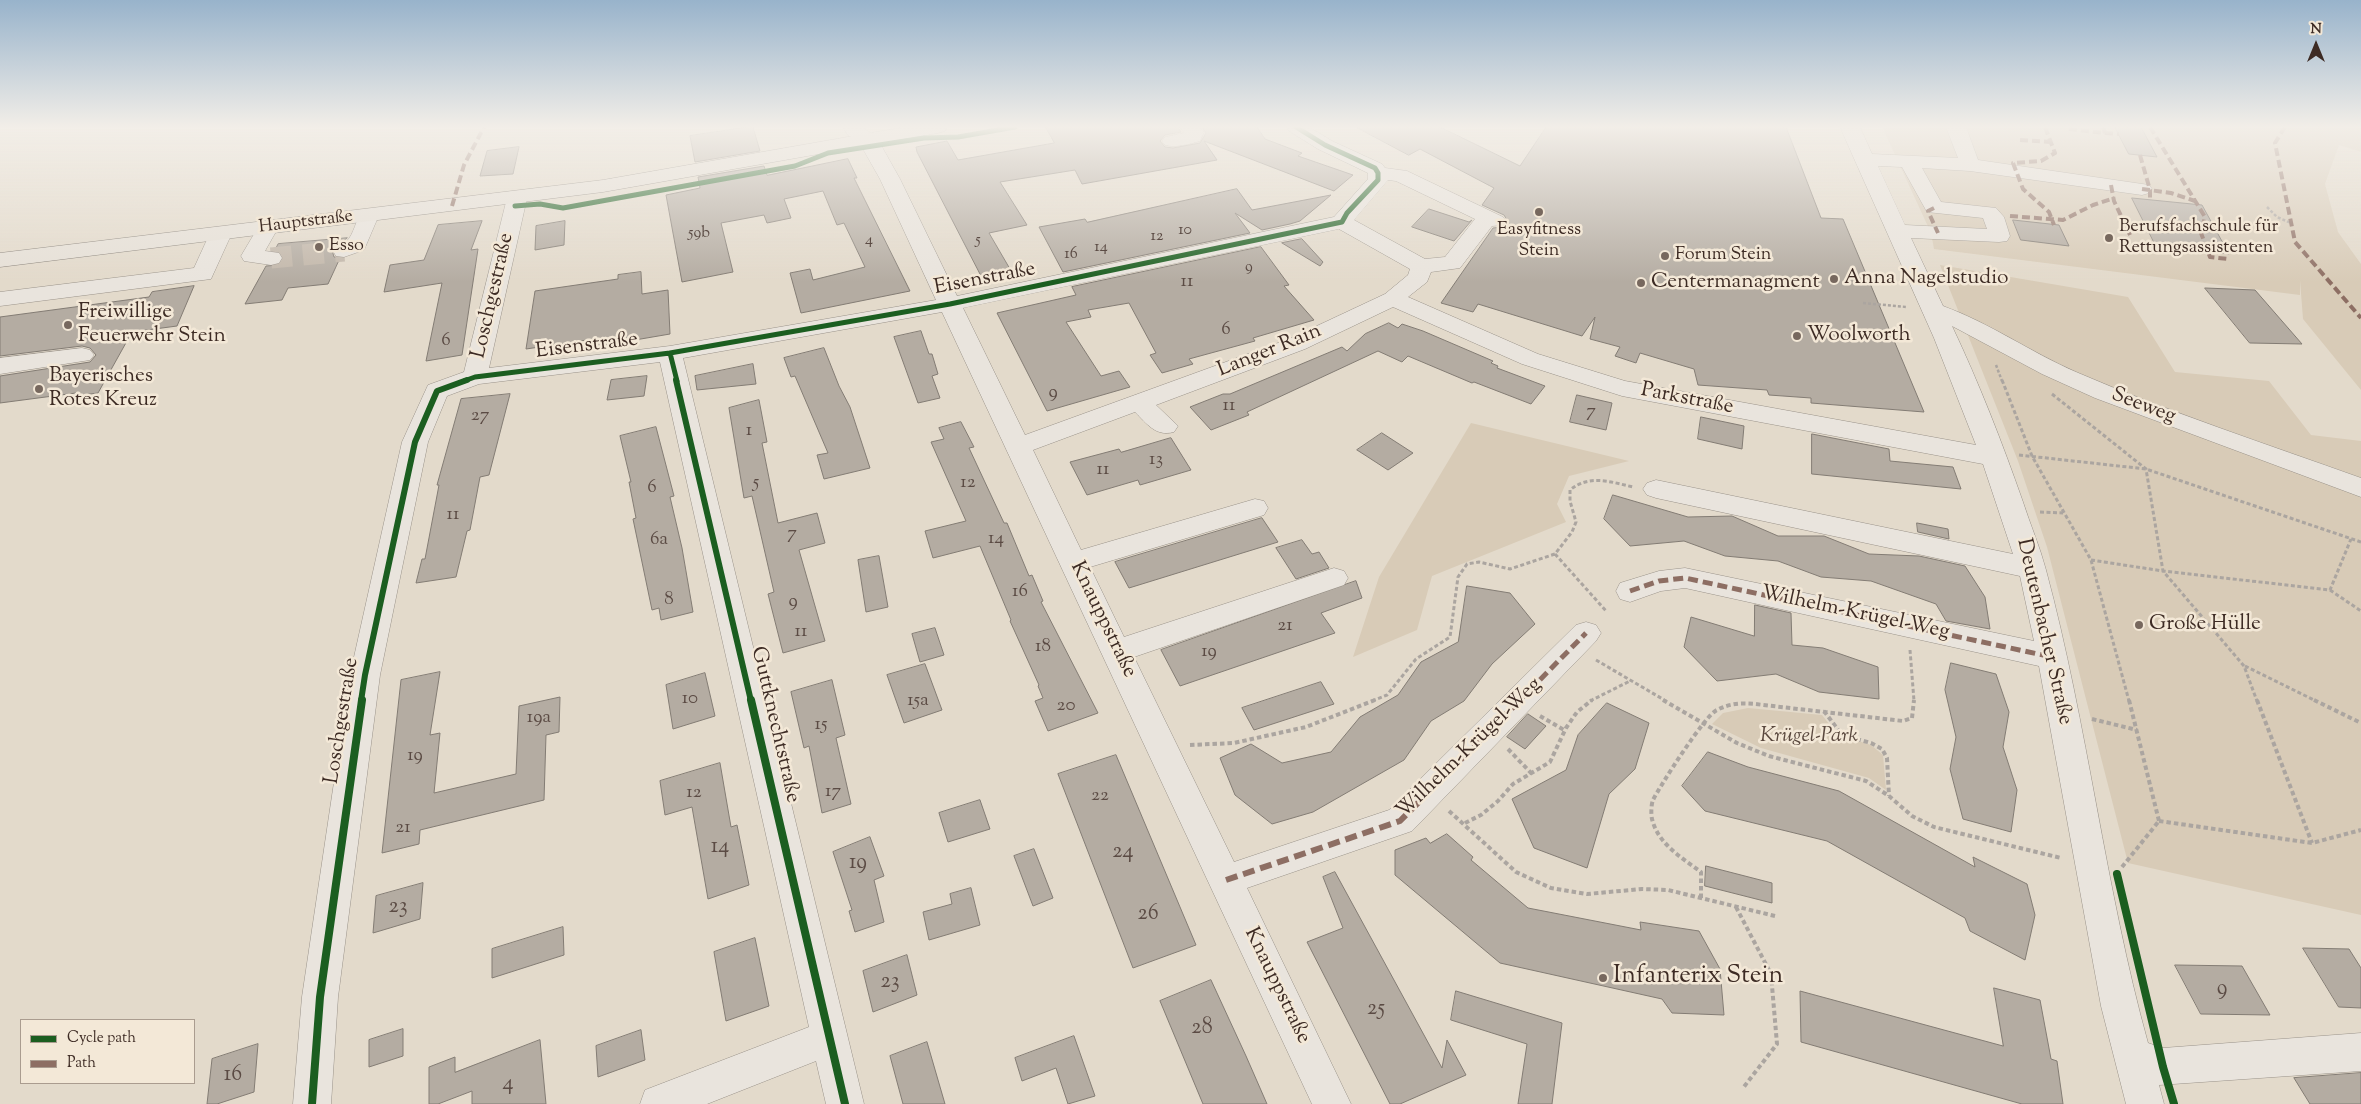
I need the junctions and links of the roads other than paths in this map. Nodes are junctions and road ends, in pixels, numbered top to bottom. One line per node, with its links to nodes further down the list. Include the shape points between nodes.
1 (639, 179): 9 (main road, Hauptstraße)
2 (884, 179): 21 (street, Knauppstraße)
3 (1378, 179): 11 (street, via 1347,212)
4 (1407, 179): 18 (street, via 1492,219 1452,263)
5 (1873, 179): 13 (street, Deutenbacher Straße)
6 (1918, 179): 13 (street, via 1934,208 1990,212 1999,236)
7 (2067, 179): 8 (street)
8 (2142, 189)
9 (517, 198): 10 (main road, Hauptstraße); 26 (street, Loschgestraße)
10 (369, 215): 12 (main road, Hauptstraße); 15 (street, via 356,245)
11 (1342, 222): 18 (street); 21 (street, Eisenstraße)
12 (267, 228): 14 (main road, Hauptstraße); 16 (street, via 252,256)
13 (1897, 231): 22 (street, Deutenbacher Straße)
14 (221, 233): 17 (main road, Hauptstraße); 19 (street, via 203,274)
15 (344, 251)
16 (270, 258)
17 (0, 260)
18 (1420, 266): 20 (street, Langer Rain, via 1419,277)
19 (0, 299)
20 (1393, 299): 27 (street, Langer Rain, via 1297,344); 30 (street, Parkstraße, via 1530,359 1622,388)
21 (950, 304): 23 (street, Eisenstraße); 29 (street, Knauppstraße)
22 (1932, 310): 30 (street, Deutenbacher Straße); 31 (street, Seeweg, via 1959,318 2074,380)
23 (670, 354): 26 (street, Eisenstraße); 42 (street, Guttknechtstraße)
24 (82, 355): 25 (street)
25 (0, 366)
26 (475, 377): 45 (street, Loschgestraße, via 437,391 415,442 365,675 320,997)
27 (1138, 402): 28 (street); 29 (street, Langer Rain)
28 (1165, 426)
29 (1019, 446): 34 (street, Knauppstraße)
30 (1994, 457): 35 (street, Deutenbacher Straße)
31 (2361, 488)
32 (1656, 489): 35 (street)
33 (1255, 508): 34 (street)
34 (1074, 562): 39 (street, Knauppstraße)
35 (2032, 568): 40 (street, Deutenbacher Straße)
36 (1334, 578): 39 (street)
37 (1630, 591): 40 (street, Wilhelm-Krügel-Weg, via 1659,581 1685,578)
38 (1579, 640): 41 (street, Wilhelm-Krügel-Weg, via 1400,821)
39 (1116, 651): 41 (street, Knauppstraße)
40 (2052, 657): 44 (street, Deutenbacher Straße, via 2090,865)
41 (1226, 880): 48 (street, Knauppstraße)
42 (830, 1037): 46 (street); 47 (street, Guttknechtstraße)
43 (2361, 1052): 44 (street, via 2163,1067)
44 (2132, 1057): 49 (street, Deutenbacher Straße)
45 (312, 1104)
46 (659, 1104)
47 (846, 1104)
48 (1332, 1104)
49 (2145, 1104)

